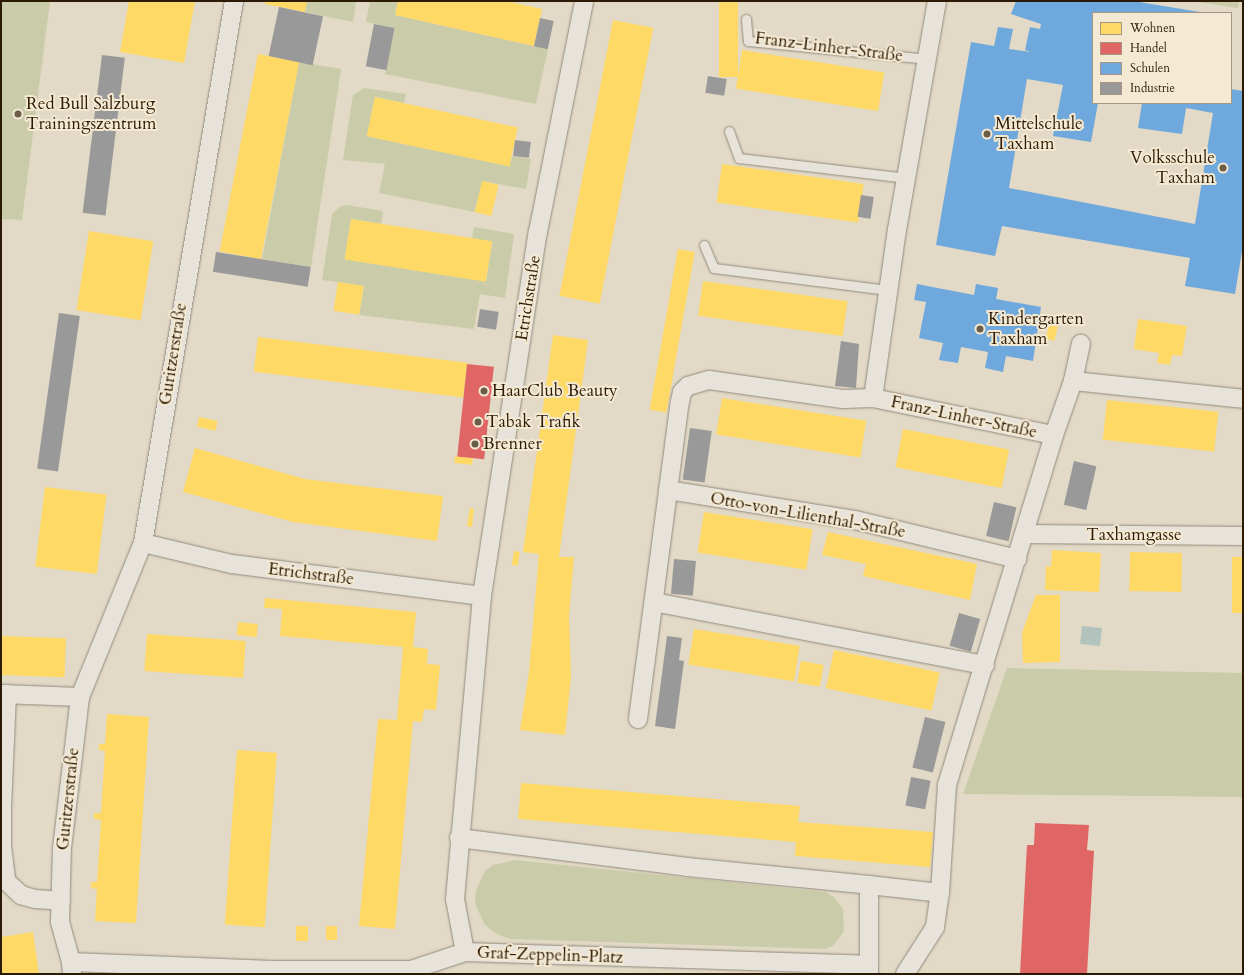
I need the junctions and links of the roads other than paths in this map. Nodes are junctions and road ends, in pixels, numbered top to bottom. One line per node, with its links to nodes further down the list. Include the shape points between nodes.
1 (234, 1): 18 (street, Guritzerstraße)
2 (584, 1): 20 (street, Etrichstraße, via 538,232)
3 (937, 1): 5 (street, Franz-Linher-Straße)
4 (746, 18): 5 (lane, Franz-Linher-Straße, via 748,41)
5 (928, 59): 7 (street, Franz-Linher-Straße)
6 (729, 131): 7 (lane, via 739,158)
7 (907, 178): 9 (street, Franz-Linher-Straße)
8 (704, 245): 9 (lane, via 714,268)
9 (888, 290): 12 (street, Franz-Linher-Straße)
10 (1081, 344): 11 (street)
11 (1073, 381): 13 (street); 14 (street)
12 (873, 398): 14 (street, Franz-Linher-Straße); 15 (street, Franz-Linher-Straße, via 843,399 708,380 688,386 682,392)
13 (1243, 399)
14 (1054, 436): 16 (street)
15 (668, 490): 19 (street, Otto-von-Lilienthal-Straße, via 855,520); 21 (street)
16 (1024, 534): 17 (street, Taxhamgasse); 19 (street)
17 (1243, 536)
18 (143, 543): 20 (street, Etrichstraße, via 232,564); 24 (street, Guritzerstraße)
19 (1017, 559): 22 (street)
20 (482, 596): 26 (street, Etrichstraße)
21 (654, 602): 22 (street); 25 (street)
22 (985, 665): 28 (street, via 947,785)
23 (4, 694): 24 (street); 29 (street, via 2,846 6,881 21,895)
24 (80, 697): 29 (street, Guritzerstraße, via 62,848)
25 (638, 719)
26 (459, 838): 27 (street, via 687,867); 30 (street, Graf-Zeppelin-Platz, via 455,899)
27 (869, 885): 28 (street); 32 (street, Graf-Zeppelin-Platz)
28 (940, 893): 33 (street, via 935,927)
29 (61, 901): 31 (street, Guritzerstraße, via 60,922)
30 (465, 952): 31 (street, via 412,970); 32 (street, Graf-Zeppelin-Platz)
31 (71, 968)
32 (868, 970)
33 (905, 974)

